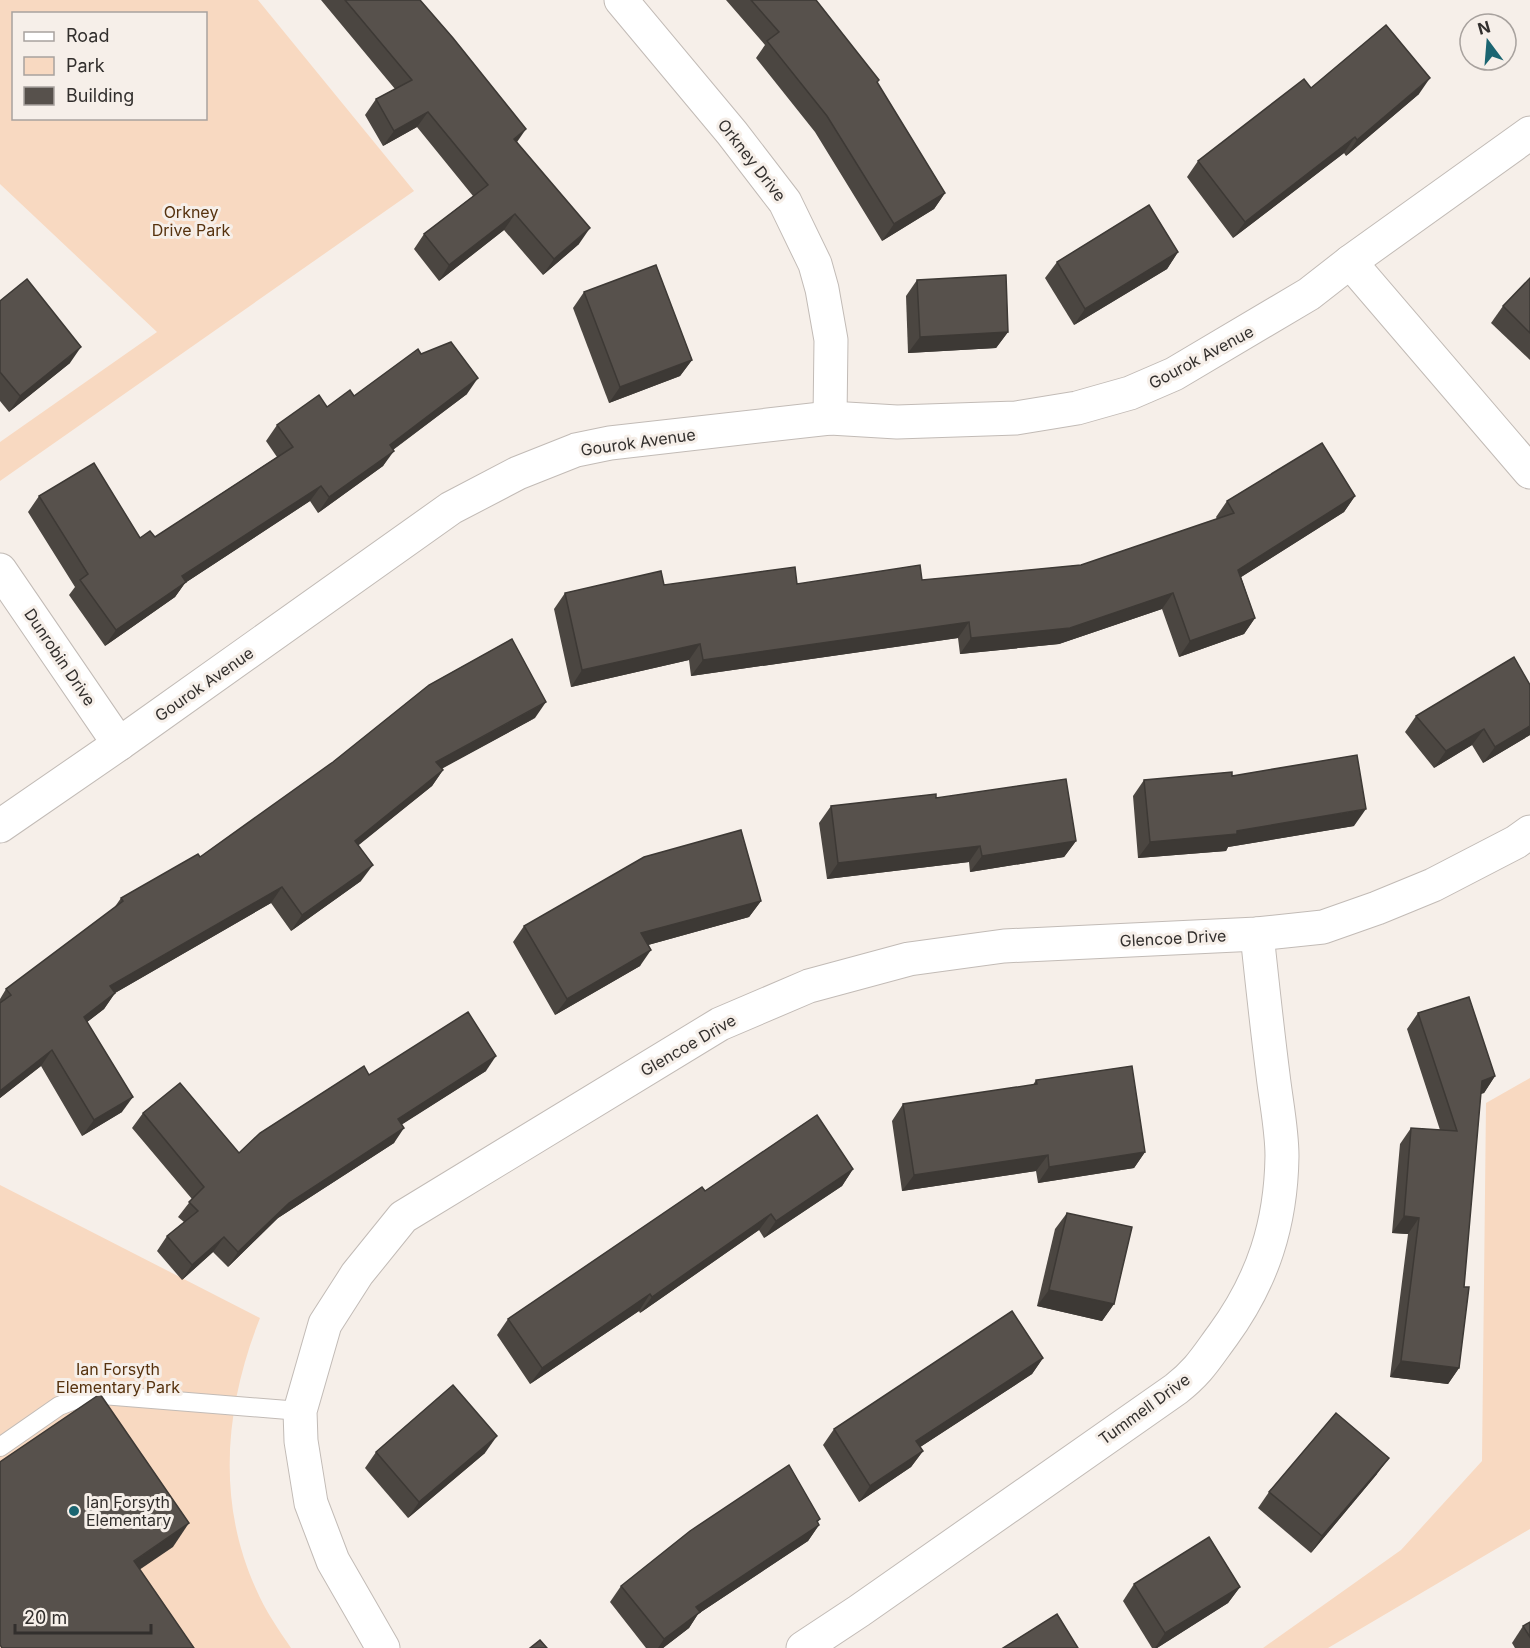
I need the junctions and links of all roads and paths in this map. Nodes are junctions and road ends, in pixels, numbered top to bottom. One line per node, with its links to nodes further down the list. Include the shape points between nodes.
1 (621, 0): 4 (street, Orkney Drive, via 785,202 815,264 822,289 831,340)
2 (1530, 133): 3 (street, Gourok Avenue)
3 (1350, 262): 4 (street, Gourok Avenue, via 1309,294 1224,347 1130,393 1077,408 1016,418 897,422); 5 (street)
4 (830, 418): 7 (street, Gourok Avenue, via 610,443 576,450 518,473 451,508)
5 (1530, 472)
6 (0, 570): 7 (street, Dunrobin Drive)
7 (119, 744): 8 (street, Gourok Avenue)
8 (0, 826)
9 (1530, 832): 10 (street, Glencoe Drive, via 1440,881 1377,908 1323,927)
10 (1257, 934): 11 (street, Glencoe Drive, via 1004,946 909,959 809,986 720,1024 403,1217 357,1274 325,1324); 14 (street, Tummell Drive, via 1282,1155 1280,1198 1263,1267 1234,1320 1208,1358 1176,1389)
11 (300, 1411): 12 (lane, via 90,1394 59,1406); 13 (street, Glencoe Drive, via 311,1503 333,1561)
12 (0, 1447)
13 (382, 1648)
14 (803, 1648)

